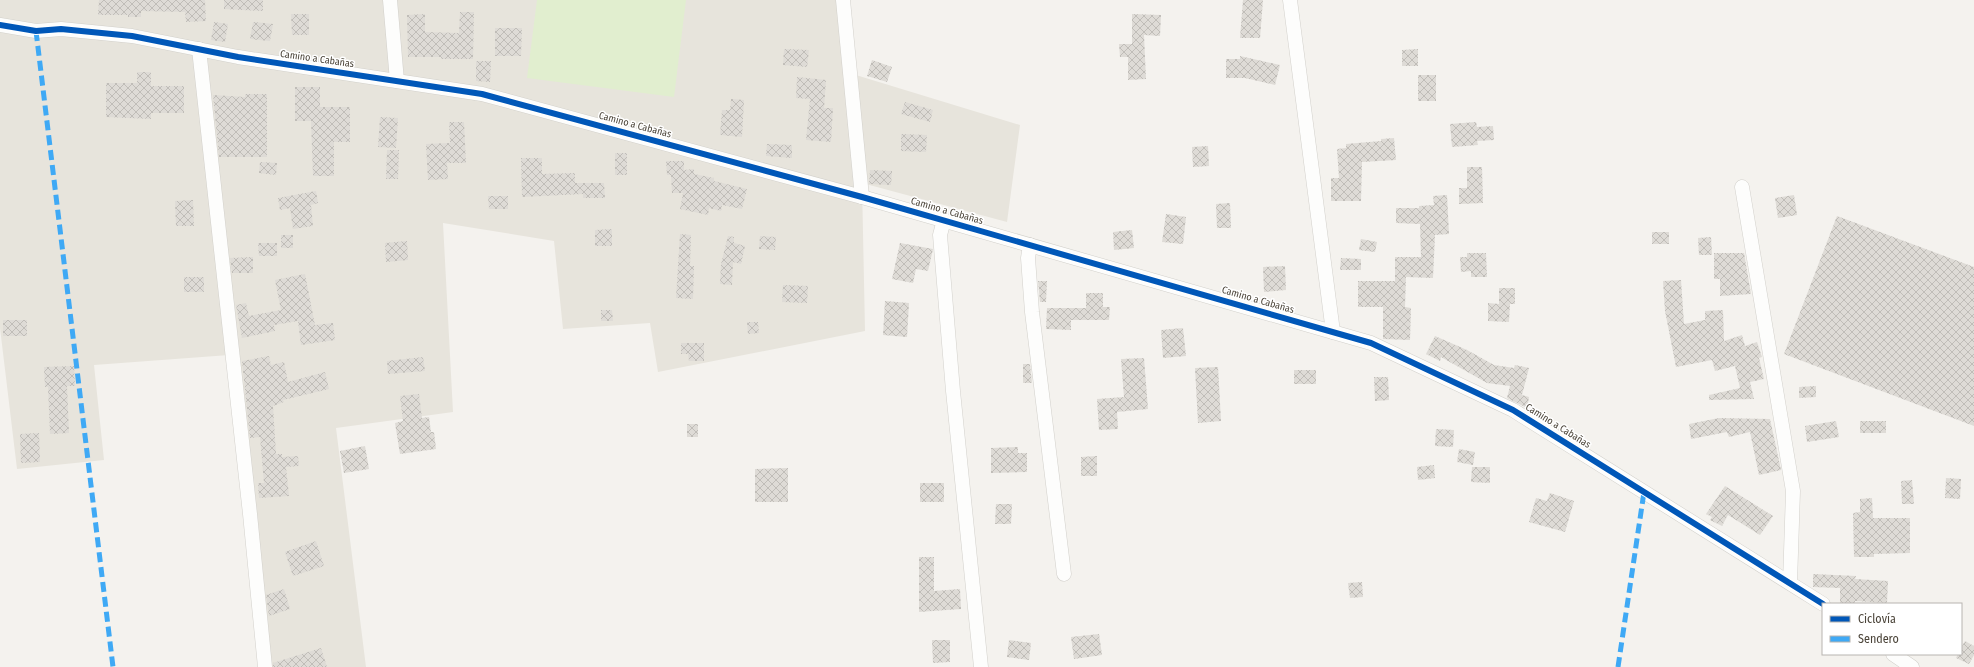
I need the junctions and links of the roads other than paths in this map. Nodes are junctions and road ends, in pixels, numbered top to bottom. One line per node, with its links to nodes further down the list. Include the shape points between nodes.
1 (390, 0): 6 (street)
2 (842, 0): 8 (street)
3 (1290, 0): 11 (street)
4 (0, 25): 5 (street, Camino a Cabañas, via 36,31 61,29 132,36)
5 (199, 49): 6 (street, Camino a Cabañas); 16 (street)
6 (397, 81): 8 (street, Camino a Cabañas, via 482,94)
7 (1742, 187): 13 (street, via 1793,491)
8 (862, 197): 9 (street, Camino a Cabañas)
9 (944, 220): 10 (street, Camino a Cabañas); 17 (street, via 940,235)
10 (1030, 245): 11 (street, Camino a Cabañas); 12 (street, via 1028,258 1032,312)
11 (1333, 332): 13 (street, Camino a Cabañas, via 1371,343 1513,410)
12 (1064, 574)
13 (1790, 583): 14 (street, Camino a Cabañas)
14 (1822, 603)
15 (1894, 655): 18 (street)
16 (265, 667)
17 (981, 667)
18 (1912, 667)

